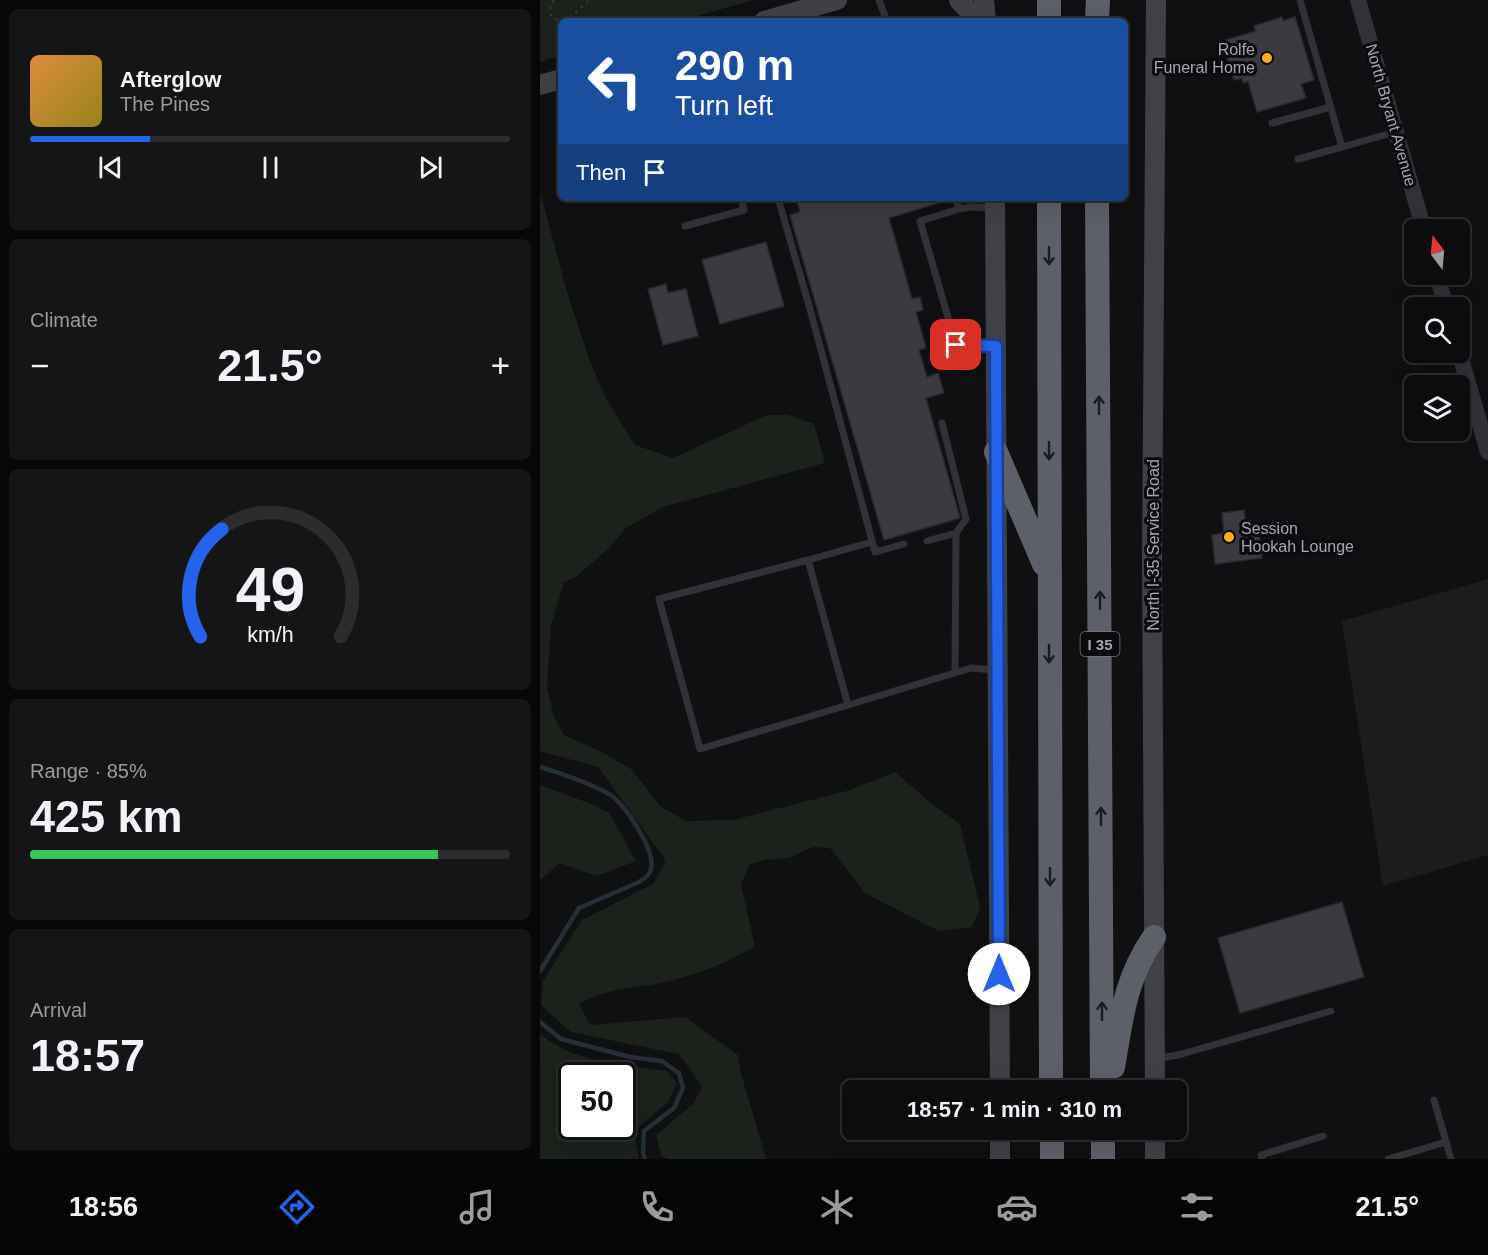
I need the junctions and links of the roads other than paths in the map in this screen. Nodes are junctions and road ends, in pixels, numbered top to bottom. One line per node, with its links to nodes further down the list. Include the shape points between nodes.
1 (837, 0): 10 (main road)
2 (879, 0): 11 (lane)
3 (959, 0): 12 (main road)
4 (984, 0): 13 (main road)
5 (1049, 0): 14 (highway)
6 (1098, 0): 15 (highway)
7 (1156, 0): 46 (main road, North I-35 Service Road)
8 (1300, 0): 18 (lane)
9 (1358, 0): 20 (street, North Bryant Avenue)
10 (787, 18)
11 (886, 18)
12 (975, 18)
13 (986, 18)
14 (1049, 18)
15 (1097, 18)
16 (558, 81): 17 (main road)
17 (540, 86)
18 (1331, 107): 19 (lane); 21 (lane)
19 (1272, 123)
20 (1396, 132): 21 (lane); 30 (street, North Bryant Avenue)
21 (1342, 147): 22 (lane)
22 (1298, 159)
23 (742, 201): 31 (lane, via 744,210)
24 (779, 201): 39 (lane)
25 (957, 201): 29 (lane)
26 (1049, 201): 42 (highway, one-way to 42)
27 (1097, 201): 51 (highway, I 35, one-way to 27)
28 (995, 203): 29 (lane); 32 (main road)
29 (959, 208): 32 (lane, via 920,221 956,345)
30 (1421, 219)
31 (685, 226)
32 (996, 346): 35 (main road)
33 (1462, 363): 36 (street)
34 (942, 423): 37 (lane, via 966,519)
35 (996, 452): 42 (highway); 43 (main road)
36 (1488, 452)
37 (956, 533): 38 (lane); 44 (lane)
38 (927, 541)
39 (872, 542): 40 (lane, via 875,552); 41 (lane)
40 (904, 544)
41 (808, 560): 45 (lane); 45 (lane, via 659,599 700,749)
42 (1049, 574): 50 (highway, one-way to 50)
43 (997, 670): 44 (lane, via 971,668); 49 (main road)
44 (955, 673): 45 (lane)
45 (848, 705)
46 (1154, 937): 48 (main road, North I-35 Service Road); 52 (highway, via 1141,956 1128,989)
47 (1331, 1011): 48 (lane)
48 (1155, 1059): 53 (main road, North I-35 Service Road)
49 (1000, 1080)
50 (1051, 1080)
51 (1102, 1080)
52 (1111, 1080)
53 (1155, 1080)
54 (1434, 1100): 60 (lane)
55 (1323, 1136): 65 (lane, via 1262,1155)
56 (1000, 1140): 61 (main road)
57 (1052, 1140): 62 (highway)
58 (1103, 1140): 63 (highway)
59 (1155, 1140): 64 (main road)
60 (1446, 1142): 66 (lane); 67 (lane)
61 (1000, 1159)
62 (1052, 1159)
63 (1103, 1159)
64 (1155, 1159)
65 (1262, 1159)
66 (1388, 1159)
67 (1451, 1159)

